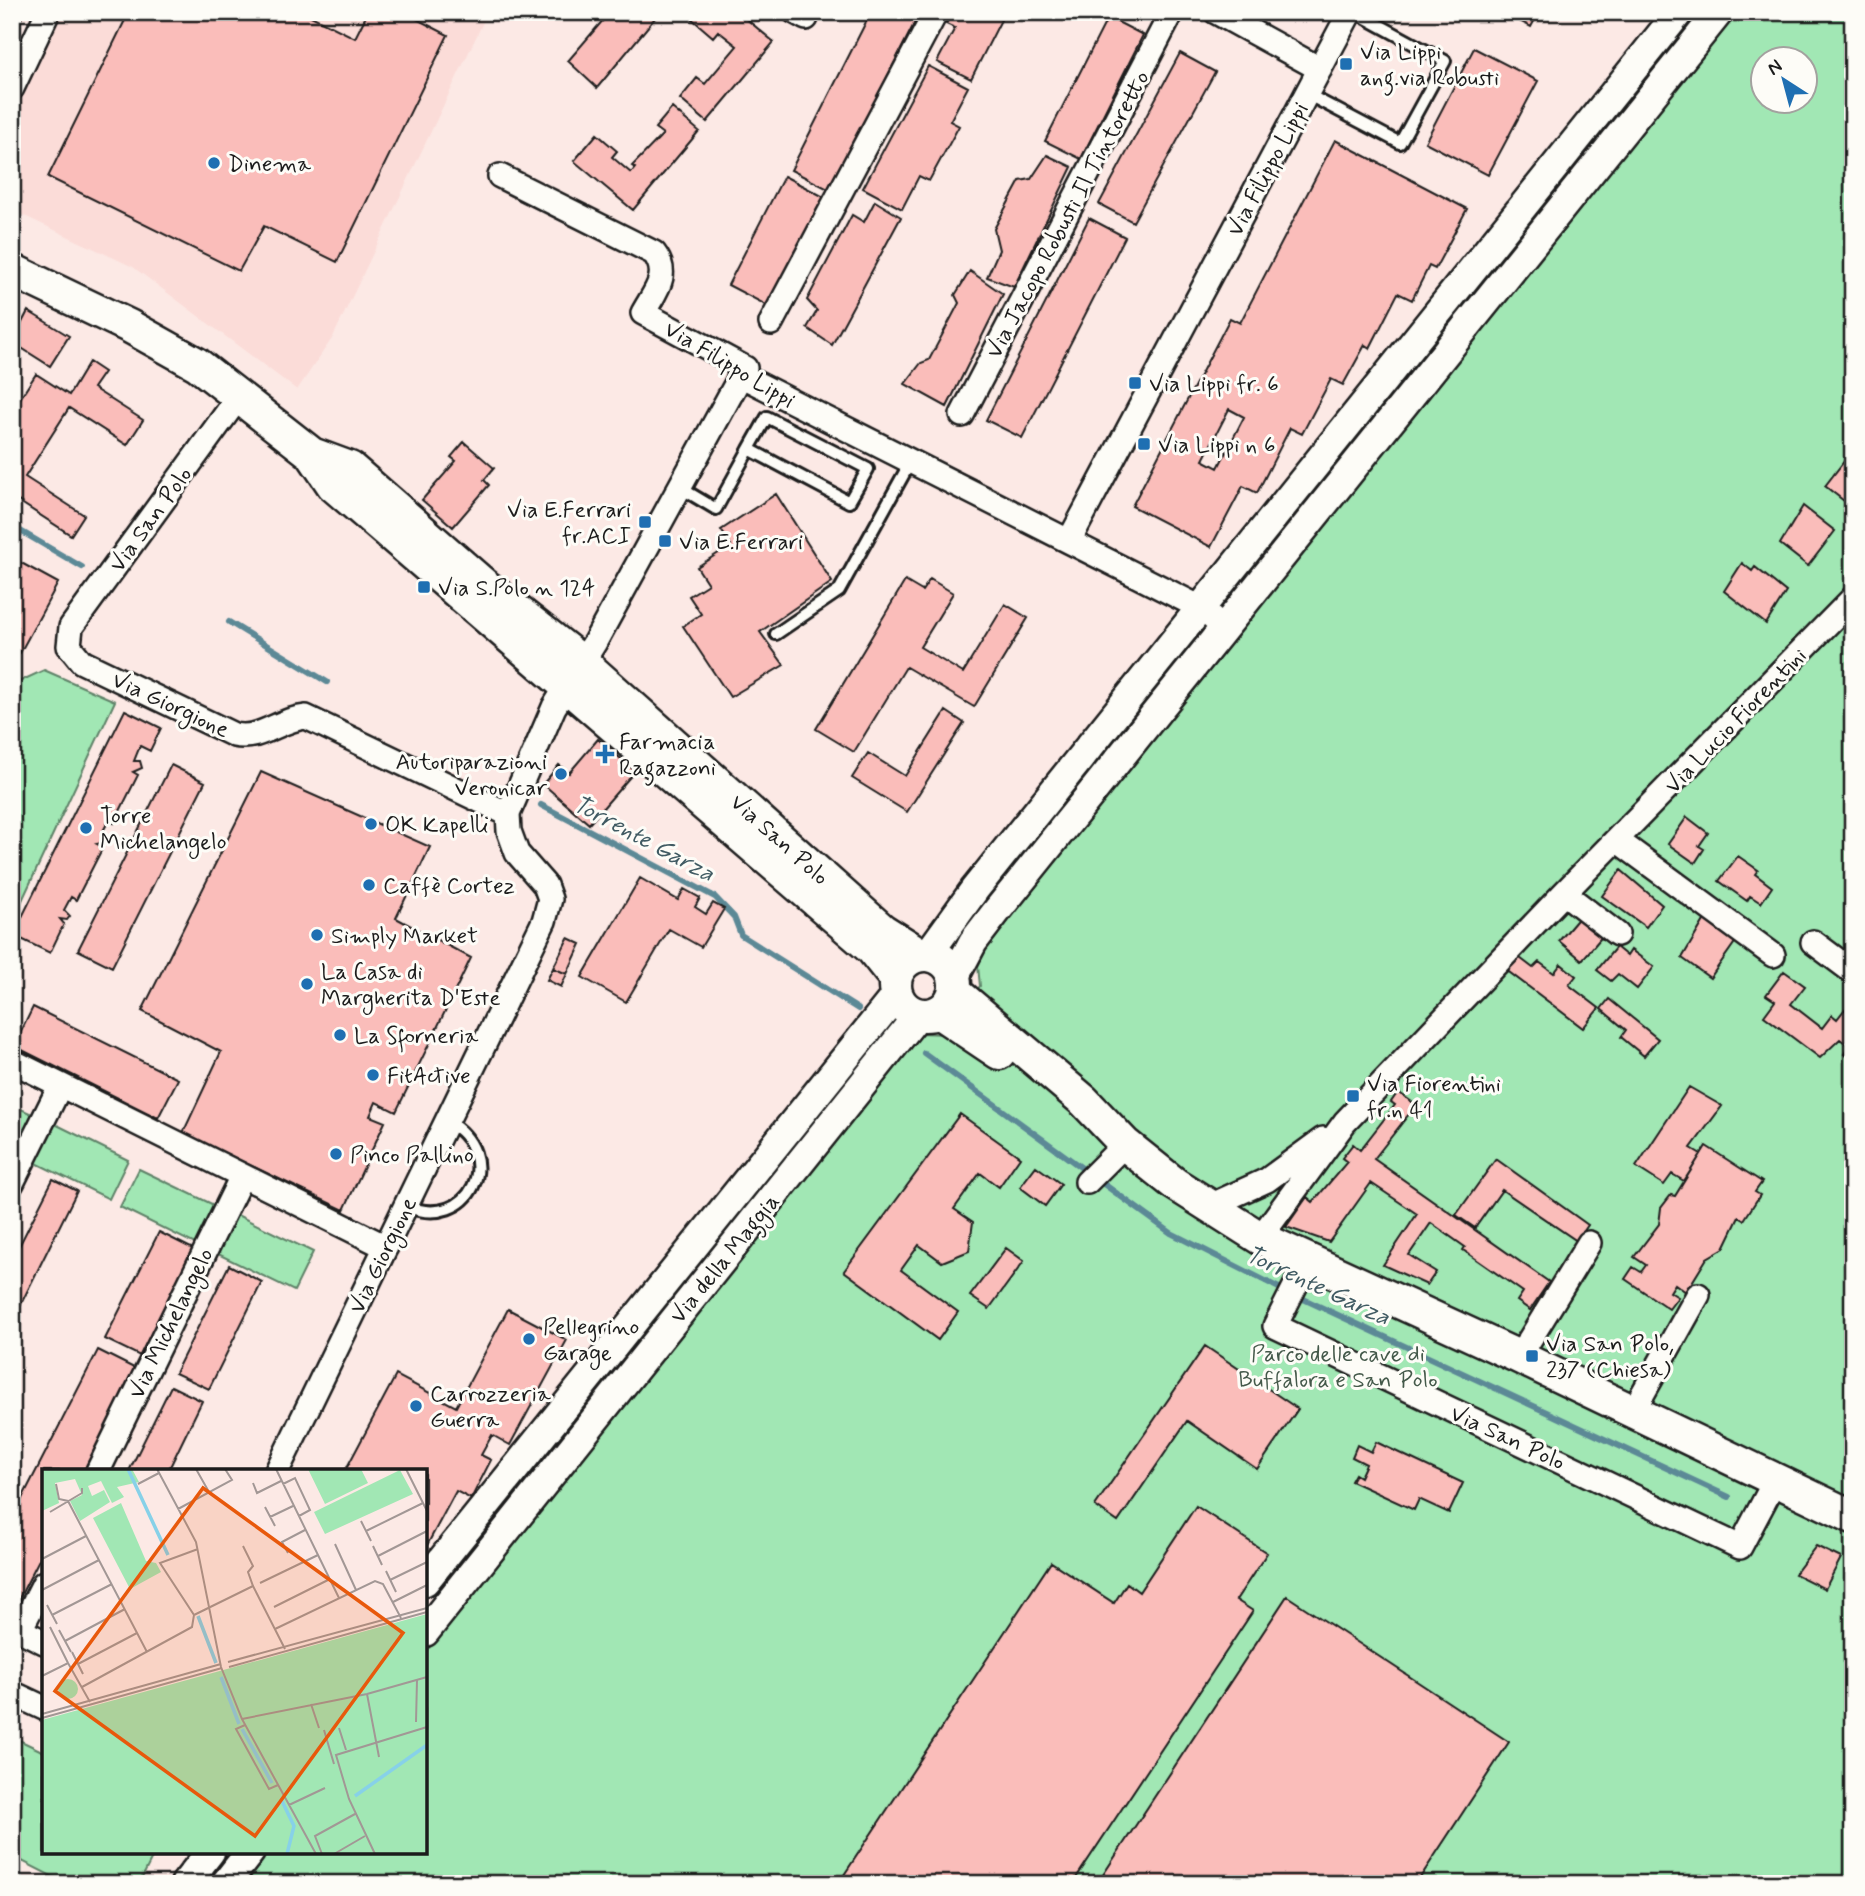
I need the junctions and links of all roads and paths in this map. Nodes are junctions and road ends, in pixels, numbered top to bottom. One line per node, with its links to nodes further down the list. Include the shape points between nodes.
1 (48, 12): 9 (street)
2 (936, 12): 13 (street)
3 (1172, 12): 16 (street, Via Jacopo Robusti Il Tintoretto)
4 (1216, 12): 8 (street)
5 (1352, 12): 8 (street, Via Filippo Lippi); 10 (lane, Via Filippo Lippi, via 1445,61 1400,143)
6 (1679, 12): 22 (street)
7 (1719, 12): 23 (street)
8 (1320, 69): 10 (street, Via Filippo Lippi)
9 (12, 88)
10 (1307, 94): 20 (street, Via Filippo Lippi)
11 (500, 176): 14 (street, Via Filippo Lippi, via 654,253 664,275 643,313 745,368)
12 (12, 270): 15 (main road, Via San Polo, via 129,326 197,364)
13 (771, 323)
14 (740, 375): 18 (street, Via Filippo Lippi); 19 (street)
15 (240, 396): 25 (street, Via San Polo, via 71,627); 26 (main road, Via San Polo, via 312,454 350,468 484,584)
16 (962, 415)
17 (749, 449): 17 (lane, via 849,502 868,469 767,416); 19 (lane, via 716,509)
18 (911, 461): 20 (street, Via Filippo Lippi); 24 (lane, via 839,591)
19 (680, 487): 26 (street)
20 (1069, 541): 22 (street, Via Filippo Lippi)
21 (1853, 598): 28 (street, Via Lucio Fiorentini)
22 (1201, 608): 23 (street, Via Filippo Lippi); 32 (street)
23 (1224, 628): 35 (street)
24 (776, 634)
25 (69, 646): 27 (street, Via Giorgione, via 82,662 234,735 248,738 289,718 306,717)
26 (575, 673): 27 (street, via 554,707); 32 (main road, Via San Polo, via 882,930); 35 (main road, Via San Polo)
27 (508, 814): 38 (street, Via Giorgione, via 517,853 545,885 550,899 544,921)
28 (1618, 841): 29 (street, Via Lucio Fiorentini); 33 (street)
29 (1563, 893): 30 (street); 39 (street, Via Lucio Fiorentini)
30 (1618, 934)
31 (1813, 942): 34 (street)
32 (924, 954): 35 (main road, via 907,959); 35 (main road, Via San Polo, via 945,961)
33 (1773, 955)
34 (1853, 972)
35 (926, 995): 40 (main road, Via San Polo, via 1074,1113); 57 (street, Via della Maggia); 60 (street, Via della Maggia)
36 (12, 1061): 37 (street)
37 (60, 1086): 42 (street); 43 (street)
38 (447, 1121): 44 (street, Via Giorgione); 44 (lane, via 461,1129 474,1148 478,1171 474,1186 452,1209 421,1212)
39 (1345, 1122): 45 (street, Via Lucio Fiorentini, via 1267,1180); 46 (street, Via Lucio Fiorentini)
40 (1125, 1144): 41 (street); 45 (main road, Via San Polo)
41 (1094, 1174)
42 (242, 1176): 48 (street); 53 (street, Via Michelangelo)
43 (12, 1183)
44 (406, 1206): 48 (street, Via Giorgione)
45 (1210, 1206): 46 (main road, Via San Polo)
46 (1260, 1238): 49 (main road, Via San Polo)
47 (1589, 1243): 51 (street)
48 (386, 1248): 54 (street, Via Giorgione)
49 (1302, 1270): 51 (main road, Via San Polo); 55 (street, Via San Polo, via 1275,1326 1740,1547)
50 (1698, 1295): 52 (street)
51 (1519, 1357): 52 (main road, Via San Polo)
52 (1632, 1413): 55 (main road, Via San Polo)
53 (99, 1469)
54 (278, 1469)
55 (1776, 1479): 56 (main road, Via San Polo)
56 (1853, 1517)
57 (427, 1579)
58 (42, 1586): 59 (street)
59 (16, 1628): 61 (street)
60 (427, 1629)
61 (42, 1641)
62 (12, 1693): 63 (street)
63 (42, 1707)
64 (208, 1854): 66 (street)
65 (248, 1854): 67 (street)
66 (184, 1884)
67 (225, 1884)

